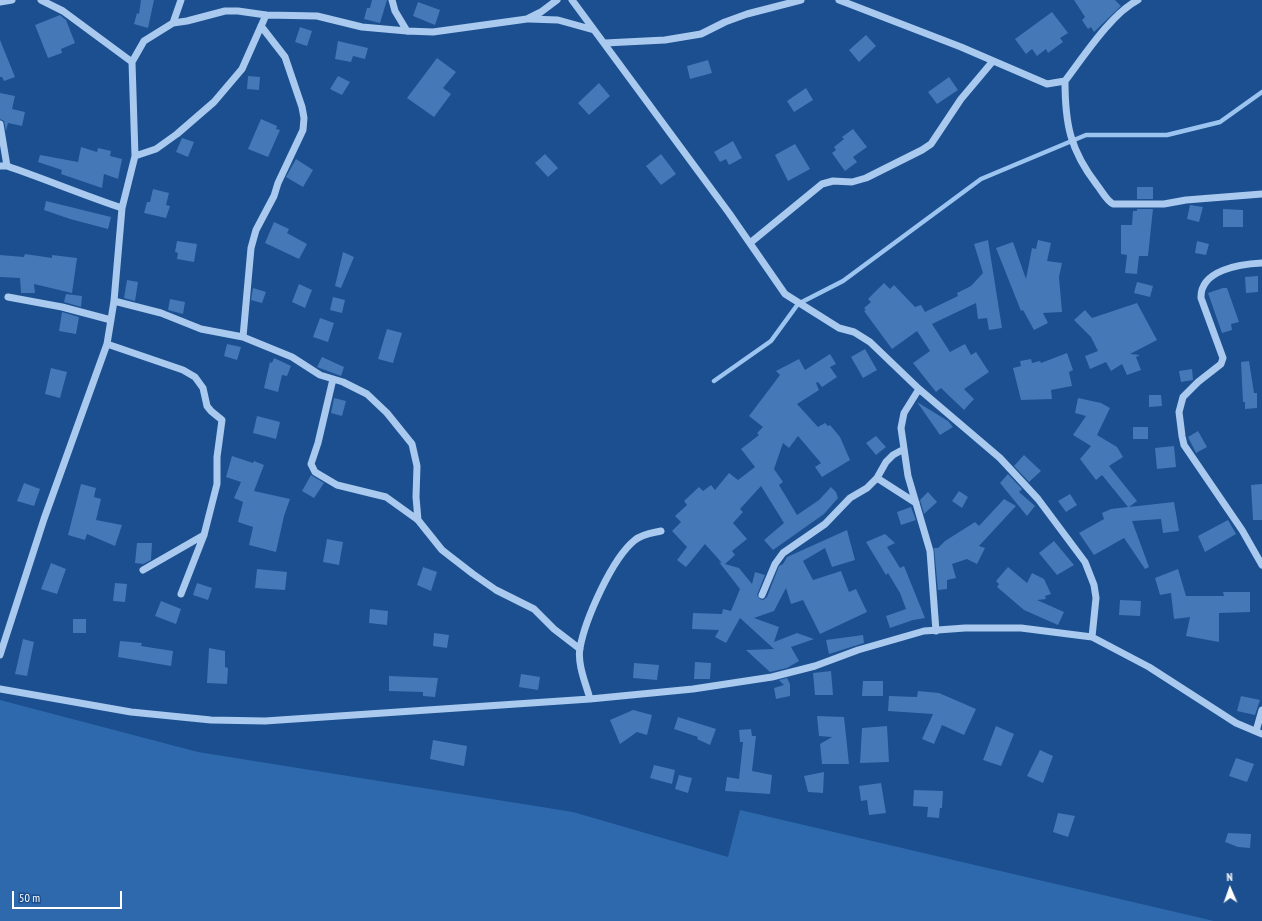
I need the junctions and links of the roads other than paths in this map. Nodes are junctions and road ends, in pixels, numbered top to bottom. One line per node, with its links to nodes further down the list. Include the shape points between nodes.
1 (12, 0): 10 (street)
2 (41, 0): 19 (street, via 63,11)
3 (181, 0): 13 (street)
4 (392, 0): 16 (street, via 394,11)
5 (557, 0): 12 (street, via 542,12)
6 (572, 0): 15 (street)
7 (801, 0): 17 (street, via 747,14 701,34 665,40)
8 (839, 0): 18 (street)
9 (1138, 0): 20 (street, via 1114,19)
10 (0, 2)
11 (266, 14): 13 (street, via 225,11); 14 (street); 16 (street, via 317,16 362,27)
12 (527, 18): 15 (street, via 558,20); 16 (street, via 433,32)
13 (173, 23): 19 (street, via 144,41)
14 (261, 26): 22 (street, via 242,69 214,102 156,149); 31 (street, via 285,57 304,118 303,130 256,230 251,248)
15 (594, 30): 17 (street)
16 (406, 32)
17 (605, 43): 26 (street)
18 (994, 61): 20 (street, via 1047,84); 26 (street, via 962,99 931,144 866,178 852,182 833,180 822,184)
19 (132, 62): 22 (street)
20 (1065, 81): 24 (street, via 1069,131 1074,149 1083,167 1112,204 1164,204)
21 (0, 124): 23 (street)
22 (135, 156): 25 (street)
23 (3, 166): 25 (street)
24 (1262, 194)
25 (122, 208): 29 (street)
26 (750, 243): 34 (street, via 786,294 839,328 854,332 870,342)
27 (1262, 263): 41 (street, via 1246,263 1221,271 1208,279 1201,290 1201,298 1223,358 1221,364 1184,397 1180,412 1184,446 1242,530)
28 (8, 297): 30 (street, via 62,307)
29 (114, 301): 30 (street); 31 (street, via 161,313 201,329)
30 (111, 320): 32 (street)
31 (243, 337): 33 (street, via 292,357 320,375)
32 (107, 344): 40 (street, via 195,377 203,388 207,406 222,420 217,457 217,484); 48 (street, via 44,519)
33 (333, 379): 38 (street, via 367,394 412,444 417,466); 38 (street, via 312,468 337,485 386,497)
34 (919, 389): 35 (street, via 904,413 901,428); 46 (street, via 1000,458 1038,499 1085,562 1096,598)
35 (904, 449): 36 (street, via 886,462); 37 (street)
36 (877, 478): 37 (street); 44 (street, via 867,488 850,498 825,524 783,553 775,564)
37 (916, 503): 45 (street, via 930,551)
38 (418, 520): 47 (street, via 442,550 491,586 534,609)
39 (661, 531): 47 (street, via 646,534 635,540 617,559 599,595)
40 (204, 535): 42 (street); 43 (street)
41 (1262, 565)
42 (143, 570)
43 (181, 594)
44 (762, 595)
45 (936, 631): 46 (street, via 1021,628); 50 (street, via 905,635 816,666 772,677 693,689)
46 (1092, 638): 52 (street, via 1149,667 1236,723)
47 (580, 649): 50 (street, via 581,667)
48 (0, 656)
49 (0, 689): 50 (street, via 131,712 211,720 265,722)
50 (590, 699)
51 (1262, 710): 52 (street)
52 (1259, 732)

